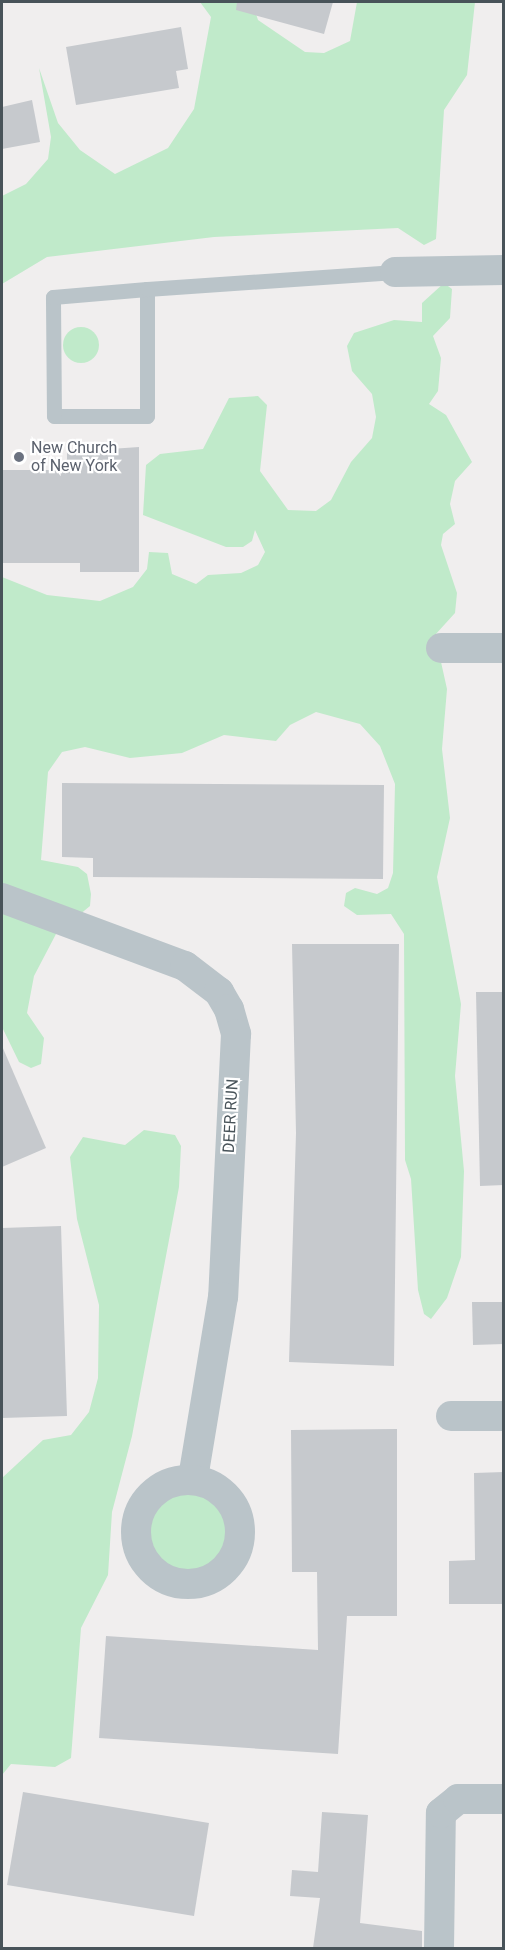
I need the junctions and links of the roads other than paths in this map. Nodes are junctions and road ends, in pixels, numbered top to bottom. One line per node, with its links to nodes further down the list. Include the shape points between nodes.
1 (504, 270): 2 (street)
2 (395, 272): 3 (lane)
3 (147, 289): 3 (lane, via 53,297 54,416 147,416)
4 (441, 648): 5 (street)
5 (504, 648)
6 (2, 898): 9 (street, DEER RUN, via 185,966 219,992 229,1010 236,1034 223,1297)
7 (451, 1416): 8 (street)
8 (504, 1416)
9 (193, 1479)
10 (504, 1799): 11 (street, via 458,1799 441,1813)
11 (439, 1948)

